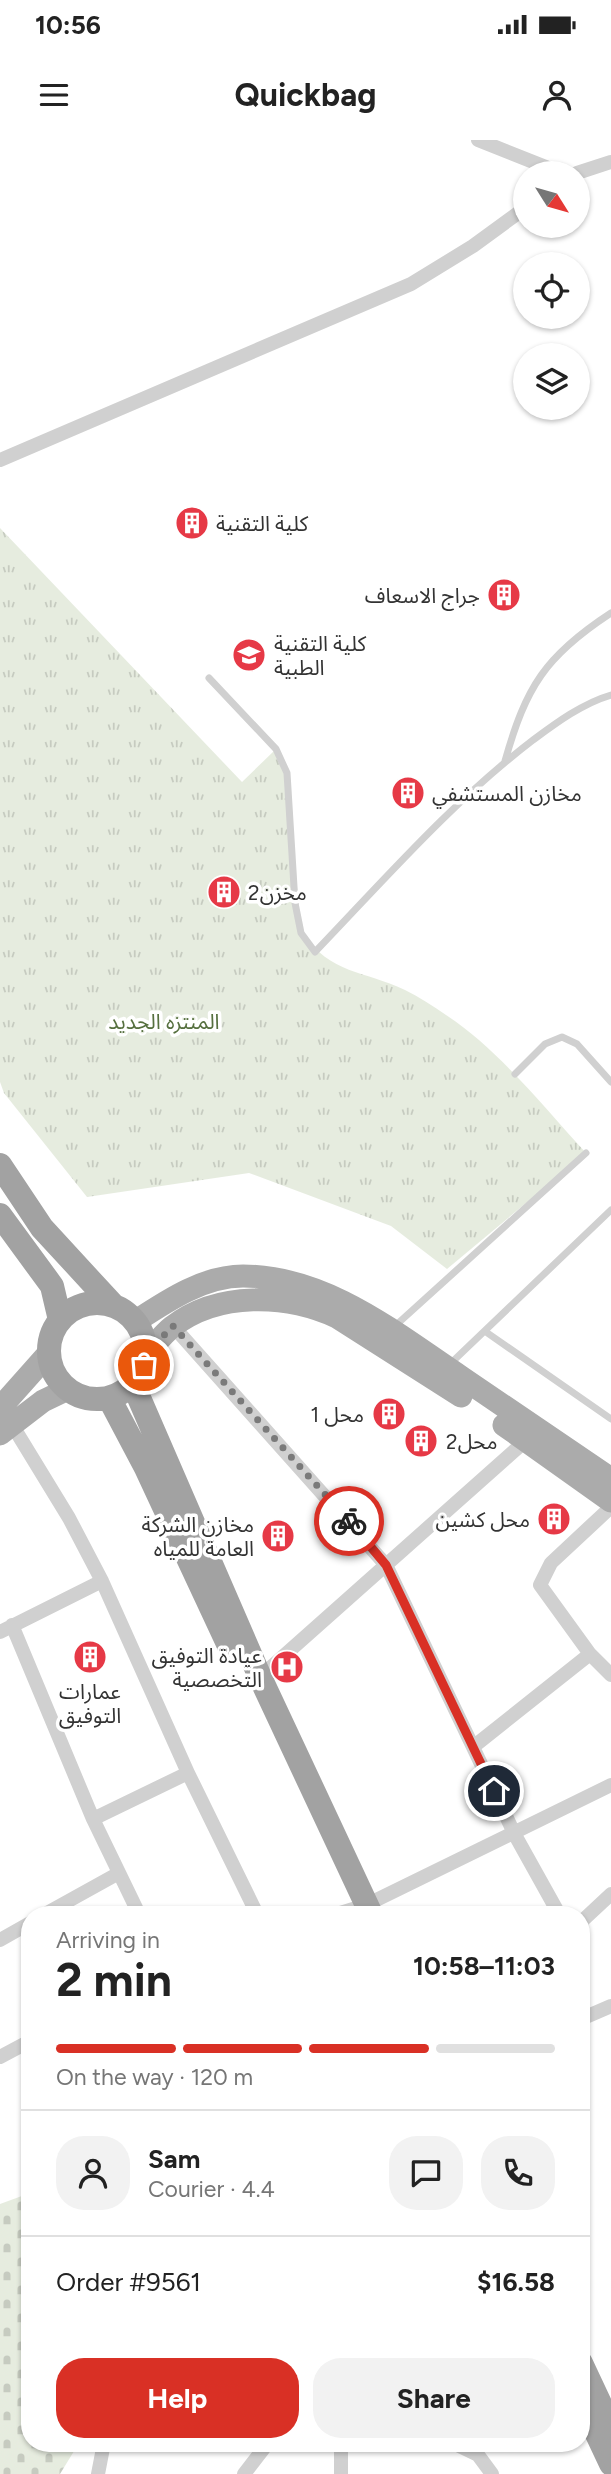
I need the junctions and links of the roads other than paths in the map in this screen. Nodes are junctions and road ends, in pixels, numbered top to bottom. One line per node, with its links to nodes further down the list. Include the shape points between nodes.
1 (478, 140): 2 (street)
2 (531, 161)
3 (611, 162): 4 (street)
4 (590, 169)
5 (513, 217): 6 (street, via 411,284)
6 (0, 460)
7 (611, 613): 10 (lane, via 587,628 540,674 520,710)
8 (209, 678): 10 (lane, via 276,750 287,773 295,903 301,933 315,952)
9 (611, 695): 10 (lane, via 564,718)
10 (505, 761)
11 (515, 1074): 12 (lane, via 545,1044 562,1037 577,1044)
12 (611, 1082)
13 (586, 1153): 21 (lane)
14 (0, 1165): 17 (highway, via 42,1228)
15 (611, 1210): 22 (lane)
16 (0, 1215): 18 (highway, via 52,1286)
17 (112, 1304): 18 (highway, via 93,1302); 19 (highway)
18 (60, 1320): 23 (highway, via 51,1335)
19 (136, 1321): 21 (main road, via 202,1284 241,1276 300,1283); 24 (highway)
20 (173, 1326): 24 (main road); 25 (main road, via 225,1303 293,1302 337,1317); 35 (street)
21 (392, 1329): 25 (main road)
22 (486, 1332): 25 (lane); 29 (lane)
23 (49, 1353): 27 (highway, via 51,1367); 30 (main road)
24 (146, 1354): 26 (highway)
25 (441, 1373): 31 (main road)
26 (133, 1384): 28 (highway); 40 (highway)
27 (68, 1389): 28 (highway, via 94,1399); 30 (main road)
28 (108, 1398): 51 (highway, via 146,1468)
29 (611, 1419)
30 (4, 1422): 36 (street, via 69,1518)
31 (533, 1435): 32 (main road); 33 (main road); 35 (street)
32 (611, 1479)
33 (611, 1501)
34 (611, 1507): 38 (street, via 551,1563 540,1585)
35 (386, 1565): 40 (street); 41 (street)
36 (102, 1581): 37 (street); 42 (street)
37 (6, 1629): 44 (street)
38 (590, 1654): 39 (street); 41 (street)
39 (611, 1675)
40 (260, 1677): 52 (highway)
41 (474, 1747): 45 (street)
42 (188, 1773): 44 (street); 50 (street)
43 (611, 1785): 45 (street)
44 (93, 1819): 46 (street)
45 (515, 1835): 53 (street); 54 (street)
46 (119, 1873): 48 (street); 49 (street)
47 (611, 1894): 55 (street)
48 (59, 1906)
49 (135, 1906)
50 (253, 1906)
51 (353, 1906)
52 (354, 1906)
53 (368, 1906)
54 (555, 1906)
55 (590, 1914)
56 (21, 1928): 57 (street)
57 (0, 1940)
58 (611, 2006): 59 (street)
59 (590, 2015)
60 (21, 2048): 61 (street)
61 (0, 2057)
62 (590, 2382): 64 (highway)
63 (590, 2420): 69 (highway)
64 (611, 2427)
65 (102, 2452): 70 (street)
66 (261, 2452): 71 (street)
67 (341, 2452): 72 (street)
68 (472, 2452): 73 (street)
69 (611, 2464)
70 (98, 2474)
71 (245, 2474)
72 (341, 2474)
73 (492, 2474)

